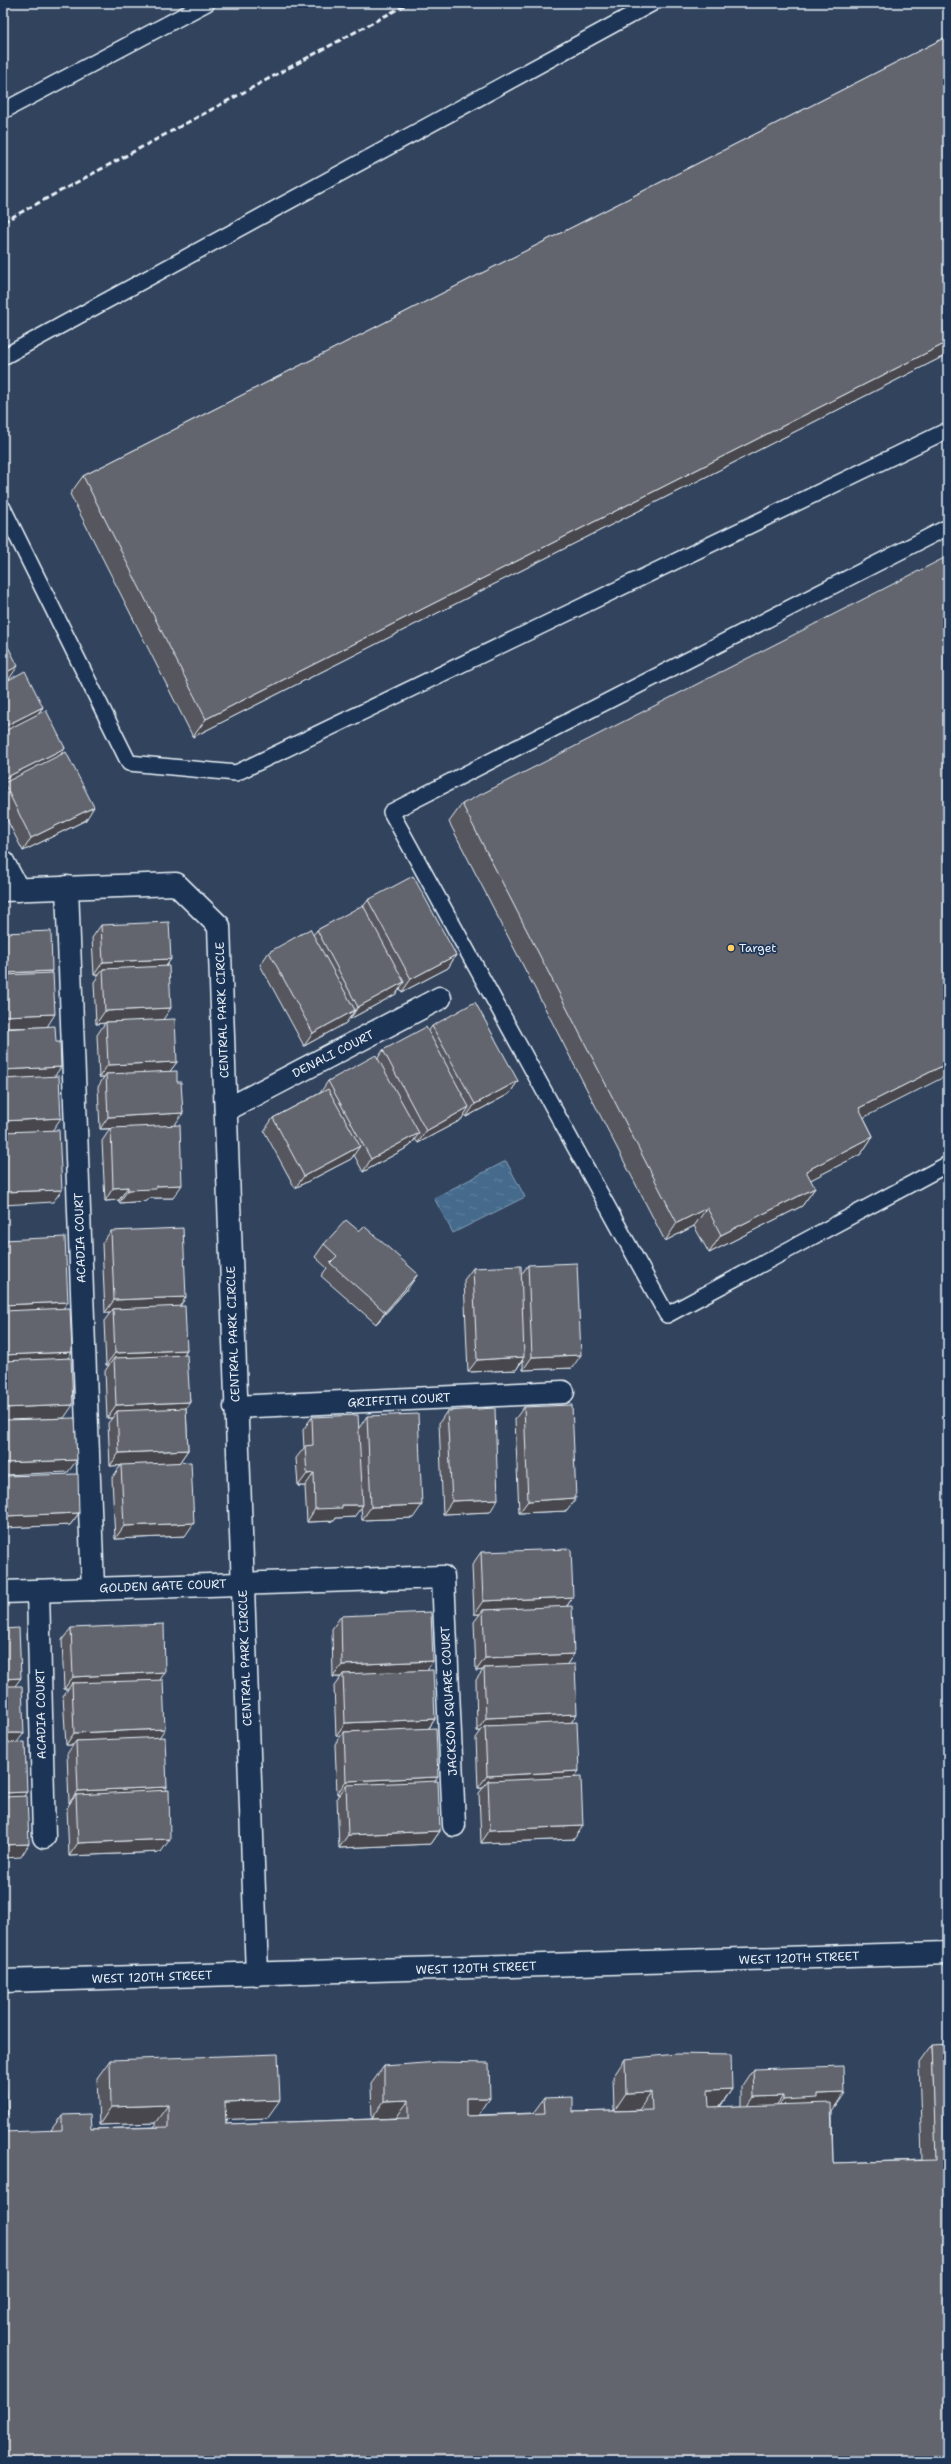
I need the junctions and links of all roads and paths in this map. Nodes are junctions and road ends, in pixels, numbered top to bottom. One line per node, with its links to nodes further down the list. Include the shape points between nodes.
1 (207, 3): 3 (lane)
2 (653, 3): 4 (lane)
3 (3, 111)
4 (3, 357)
5 (948, 430): 6 (lane, via 236,773 130,763)
6 (3, 508)
7 (948, 527): 13 (lane, via 391,812 667,1315)
8 (3, 862): 10 (street)
9 (67, 887): 10 (street, CENTRAL PARK CIRCLE); 12 (street, CENTRAL PARK CIRCLE, via 176,884 219,926); 18 (street, ACADIA COURT)
10 (10, 890)
11 (440, 998): 12 (street, DENALI COURT)
12 (226, 1110): 15 (street, CENTRAL PARK CIRCLE)
13 (948, 1164)
14 (563, 1392): 15 (street, GRIFFITH COURT)
15 (235, 1407): 17 (street, CENTRAL PARK CIRCLE)
16 (443, 1577): 17 (street, GOLDEN GATE COURT); 21 (street, JACKSON SQUARE COURT)
17 (243, 1584): 18 (street, GOLDEN GATE COURT); 24 (street, CENTRAL PARK CIRCLE)
18 (93, 1589): 19 (street, GOLDEN GATE COURT)
19 (38, 1591): 20 (street, GOLDEN GATE COURT); 22 (street, ACADIA COURT)
20 (3, 1592)
21 (454, 1824)
22 (44, 1837)
23 (948, 1953): 24 (street, WEST 120TH STREET)
24 (257, 1974): 25 (street, WEST 120TH STREET)
25 (3, 1981)

